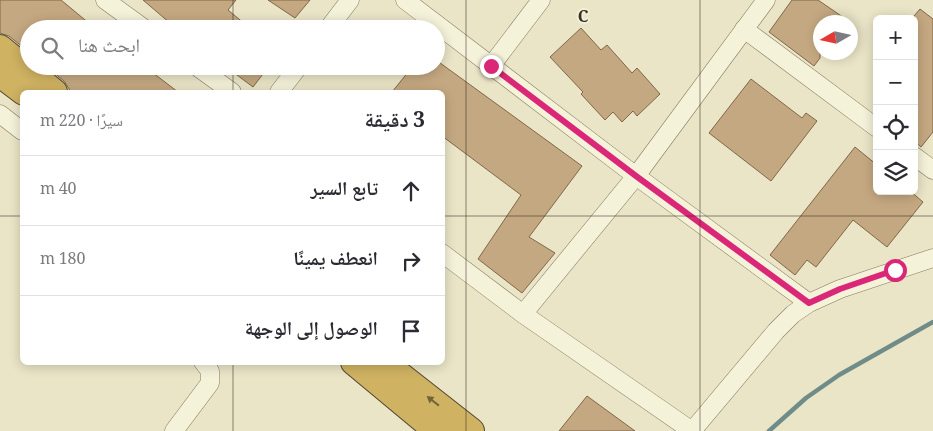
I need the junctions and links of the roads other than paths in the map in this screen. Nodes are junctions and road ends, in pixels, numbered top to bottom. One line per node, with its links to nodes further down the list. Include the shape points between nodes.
1 (105, 0): 6 (street)
2 (350, 0): 7 (street)
3 (405, 0): 8 (street)
4 (541, 0): 13 (street)
5 (766, 0): 9 (street)
6 (132, 20)
7 (335, 20)
8 (431, 20)
9 (744, 29): 23 (street); 27 (street)
10 (445, 31): 13 (street)
11 (0, 48): 12 (highway)
12 (20, 64)
13 (491, 66): 27 (street)
14 (0, 74): 18 (highway)
15 (33, 75): 19 (highway)
16 (208, 75): 20 (street)
17 (292, 75): 21 (street)
18 (21, 90)
19 (52, 90)
20 (229, 90)
21 (281, 90)
22 (0, 114): 24 (street)
23 (873, 125)
24 (20, 129)
25 (918, 159): 26 (street)
26 (933, 170)
27 (636, 176): 30 (street); 31 (street)
28 (445, 254): 31 (street)
29 (933, 258): 30 (street, via 840,289)
30 (809, 303): 31 (street, via 776,331 692,431)
31 (523, 314)
32 (205, 365): 35 (street, via 210,371 210,383)
33 (358, 365): 36 (highway)
34 (387, 365): 37 (highway, one-way to 34)
35 (174, 431)
36 (437, 431)
37 (471, 431)

